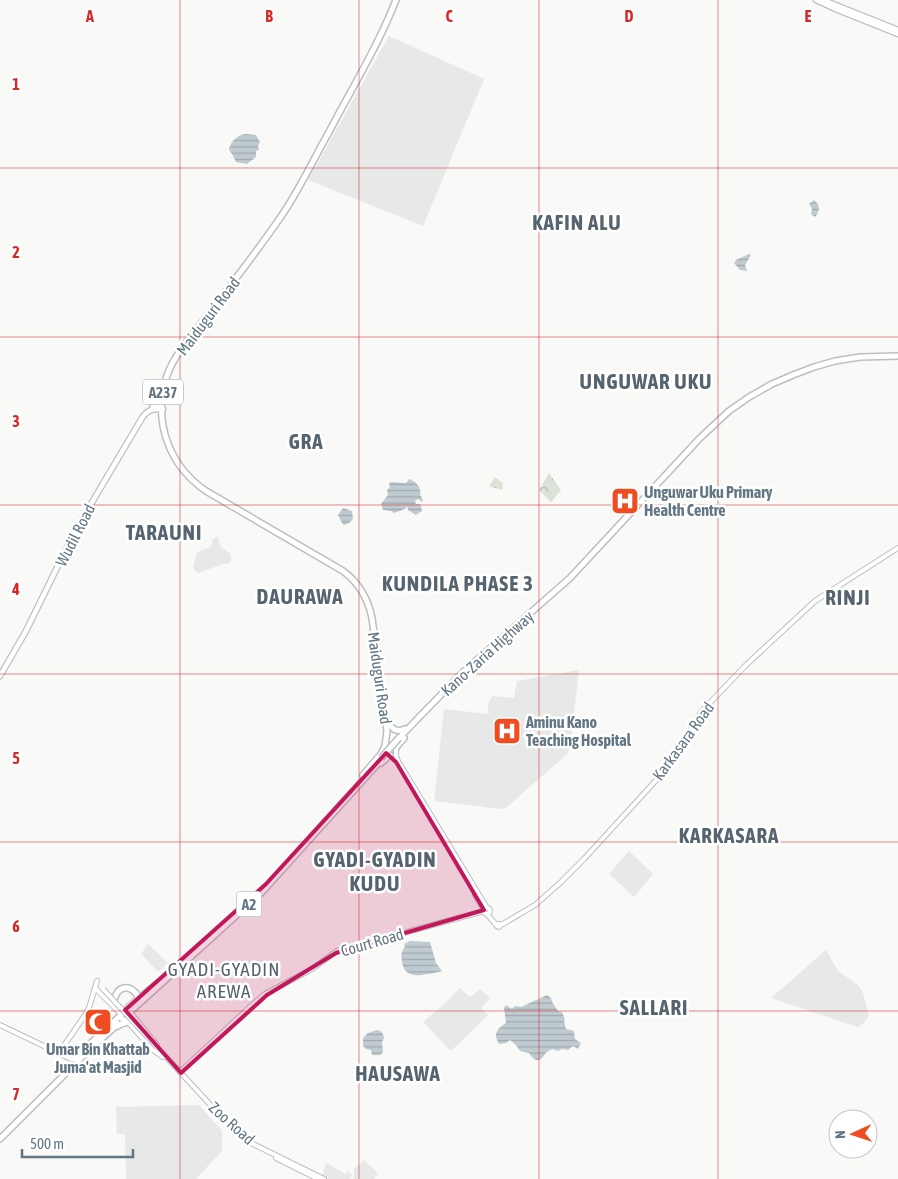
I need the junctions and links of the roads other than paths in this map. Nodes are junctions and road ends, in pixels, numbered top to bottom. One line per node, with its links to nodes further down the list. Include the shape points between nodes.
1 (397, 0): 5 (highway, Maiduguri Road / A237)
2 (816, 0): 4 (main road)
3 (823, 0): 4 (main road)
4 (898, 32)
5 (322, 145): 7 (highway, Maiduguri Road / A237, via 278,221 177,356 166,379); 9 (highway, Maiduguri Road / A237, via 287,211 173,367)
6 (898, 357): 15 (highway, Kano-Zaria Highway / A2, via 855,360 810,371 773,386 736,409 711,430 576,576)
7 (162, 399): 8 (highway); 9 (highway, Maiduguri Road / A237)
8 (153, 408): 9 (main road); 10 (highway); 13 (main road, Wudil Road, via 146,410 141,417 98,486)
9 (162, 408): 10 (highway, Maiduguri Road / A237); 16 (highway, Maiduguri Road / A237, via 170,445 181,465 194,479 344,569 360,584 374,615)
10 (162, 417): 12 (highway, Maiduguri Road / A237, via 172,455 193,481 338,569 358,585 370,610)
11 (898, 549): 24 (main road, Karkasara Road, via 820,598 736,675 704,709 664,774 580,865 536,906 499,925)
12 (380, 672): 14 (highway, Maiduguri Road / A237); 14 (highway, via 376,681)
13 (0, 674)
14 (382, 687): 19 (highway, Maiduguri Road / A237, via 387,731)
15 (433, 704): 17 (highway, Kano-Zaria Highway / A2); 20 (highway, Kano-Zaria Highway / A2); 23 (highway, A2, bridge)
16 (388, 721): 17 (highway, via 394,730); 18 (highway, Maiduguri Road / A237)
17 (405, 729): 18 (highway, Kano-Zaria Highway / A2)
18 (391, 743): 19 (highway); 20 (highway)
19 (385, 747): 21 (highway, via 385,752); 23 (highway, A2)
20 (396, 750): 21 (highway); 22 (main road)
21 (390, 755): 22 (main road); 23 (highway, A2)
22 (397, 761): 24 (main road)
23 (354, 789): 25 (highway, A2, via 262,892)
24 (486, 911): 39 (main road, Court Road, via 336,953 314,970 267,995)
25 (162, 981): 28 (highway, A2); 30 (highway, A2)
26 (96, 985): 27 (main road); 31 (main road); 36 (main road, via 86,1015)
27 (102, 990): 29 (main road, bridge); 33 (main road, bridge)
28 (138, 999): 29 (highway, via 128,988 119,990); 30 (highway, A2)
29 (114, 1001): 33 (main road, bridge)
30 (130, 1011): 31 (main road, A2, via 123,1011); 31 (main road, A2, via 130,1019); 35 (main road)
31 (121, 1020): 34 (highway, A2); 37 (main road)
32 (0, 1025): 36 (main road)
33 (154, 1046): 35 (main road, Zoo Road); 37 (main road, Zoo Road)
34 (88, 1049): 38 (highway, A2); 40 (highway, A2)
35 (159, 1050): 39 (main road, Zoo Road)
36 (58, 1053): 38 (main road)
37 (163, 1057): 41 (main road, Zoo Road, via 241,1139)
38 (72, 1062): 40 (highway, A2)
39 (181, 1073): 42 (main road, Zoo Road, via 244,1138)
40 (0, 1137)
41 (318, 1179)
42 (324, 1179)

